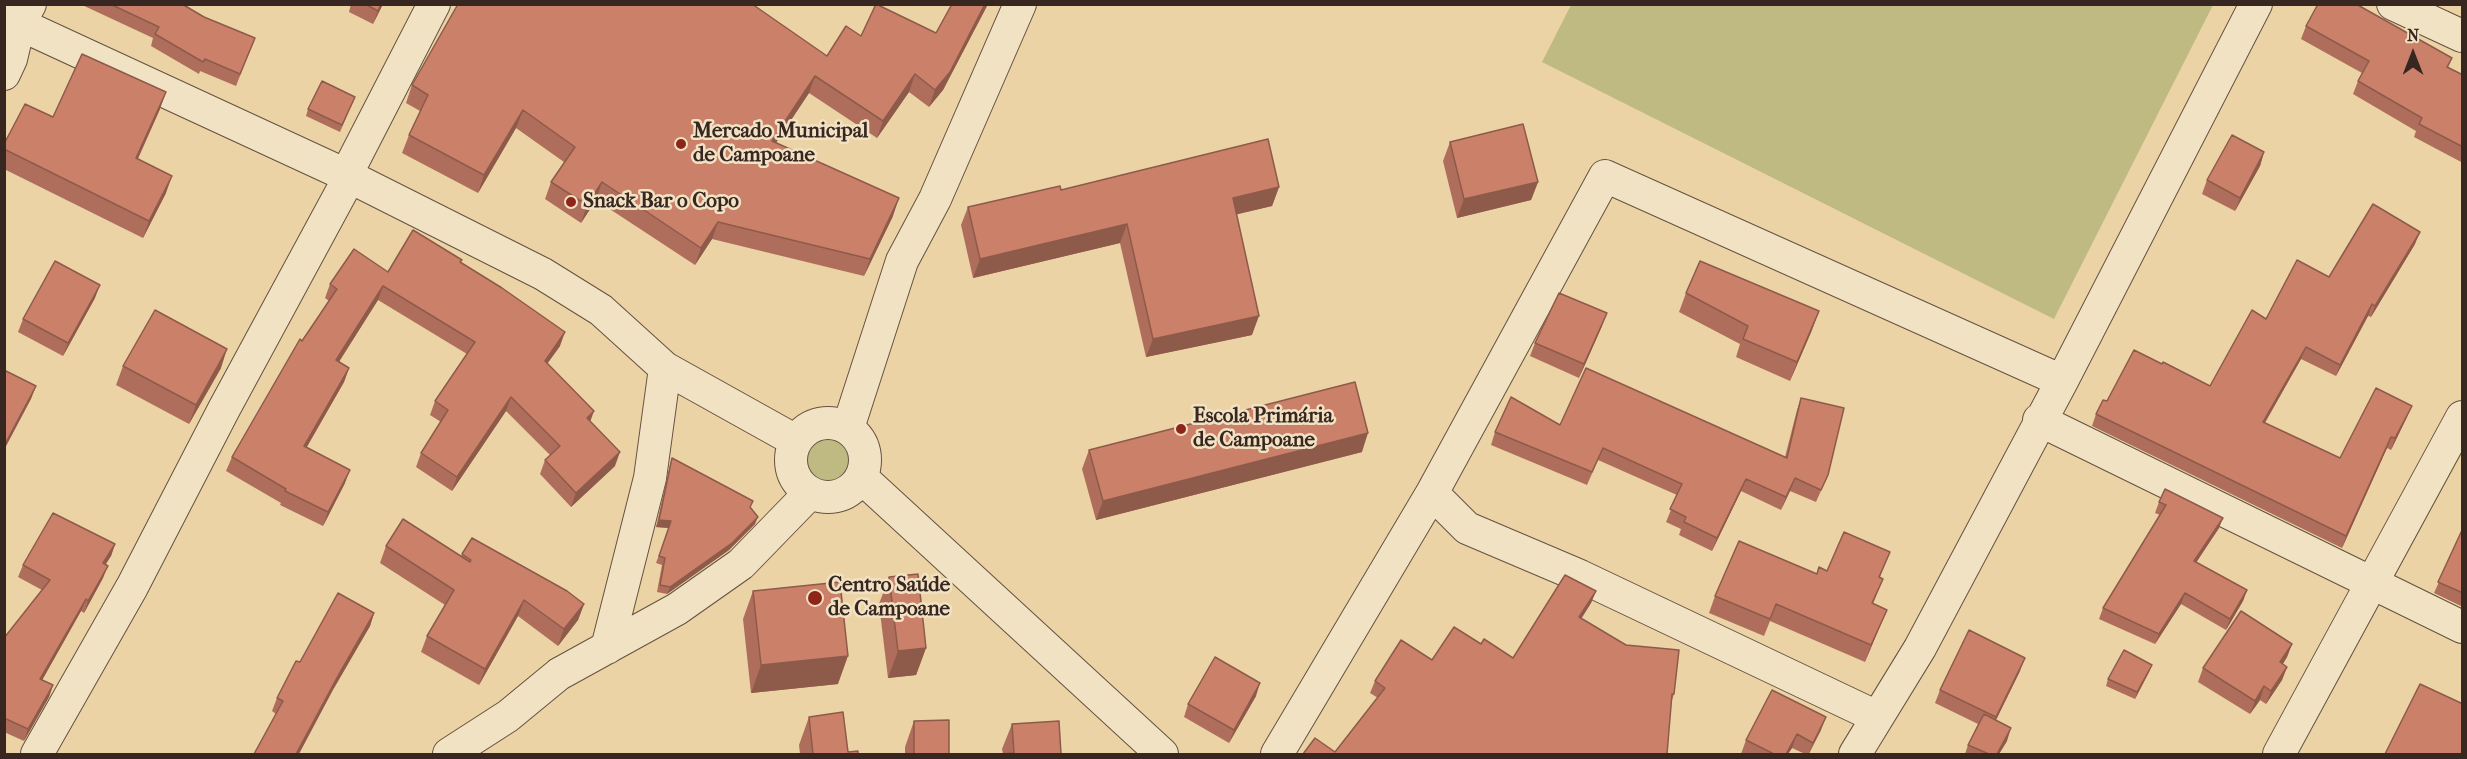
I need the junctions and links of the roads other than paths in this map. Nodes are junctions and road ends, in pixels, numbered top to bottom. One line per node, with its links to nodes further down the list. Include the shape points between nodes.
1 (434, 4): 8 (street)
2 (1020, 4): 13 (street, via 935,199 902,261)
3 (2256, 4): 10 (street)
4 (2393, 4): 6 (street)
5 (18, 16): 7 (street, via 11,59); 8 (street)
6 (2463, 36)
7 (4, 74)
8 (346, 175): 9 (street, via 543,274 601,310); 22 (street, via 343,189 132,587)
9 (665, 368): 14 (street); 20 (street, via 650,478)
10 (2062, 381): 12 (street); 17 (street, via 1605,176)
11 (2463, 417): 18 (street)
12 (2039, 420): 18 (street); 21 (street, via 1920,648)
13 (848, 428): 14 (street, via 819,423); 15 (street, via 864,450)
14 (796, 441): 16 (street, via 790,455 792,470)
15 (861, 478): 16 (street, via 852,489 839,495 824,497); 24 (street)
16 (810, 493): 20 (street, via 741,564 677,609)
17 (1432, 493): 21 (street, via 1467,528 1580,576); 25 (street)
18 (2372, 584): 19 (street); 27 (street)
19 (2463, 627)
20 (607, 648): 23 (street, via 559,674 508,716)
21 (1877, 717): 26 (street)
22 (37, 754)
23 (449, 754)
24 (1162, 754)
25 (1277, 754)
26 (1855, 754)
27 (2279, 754)

